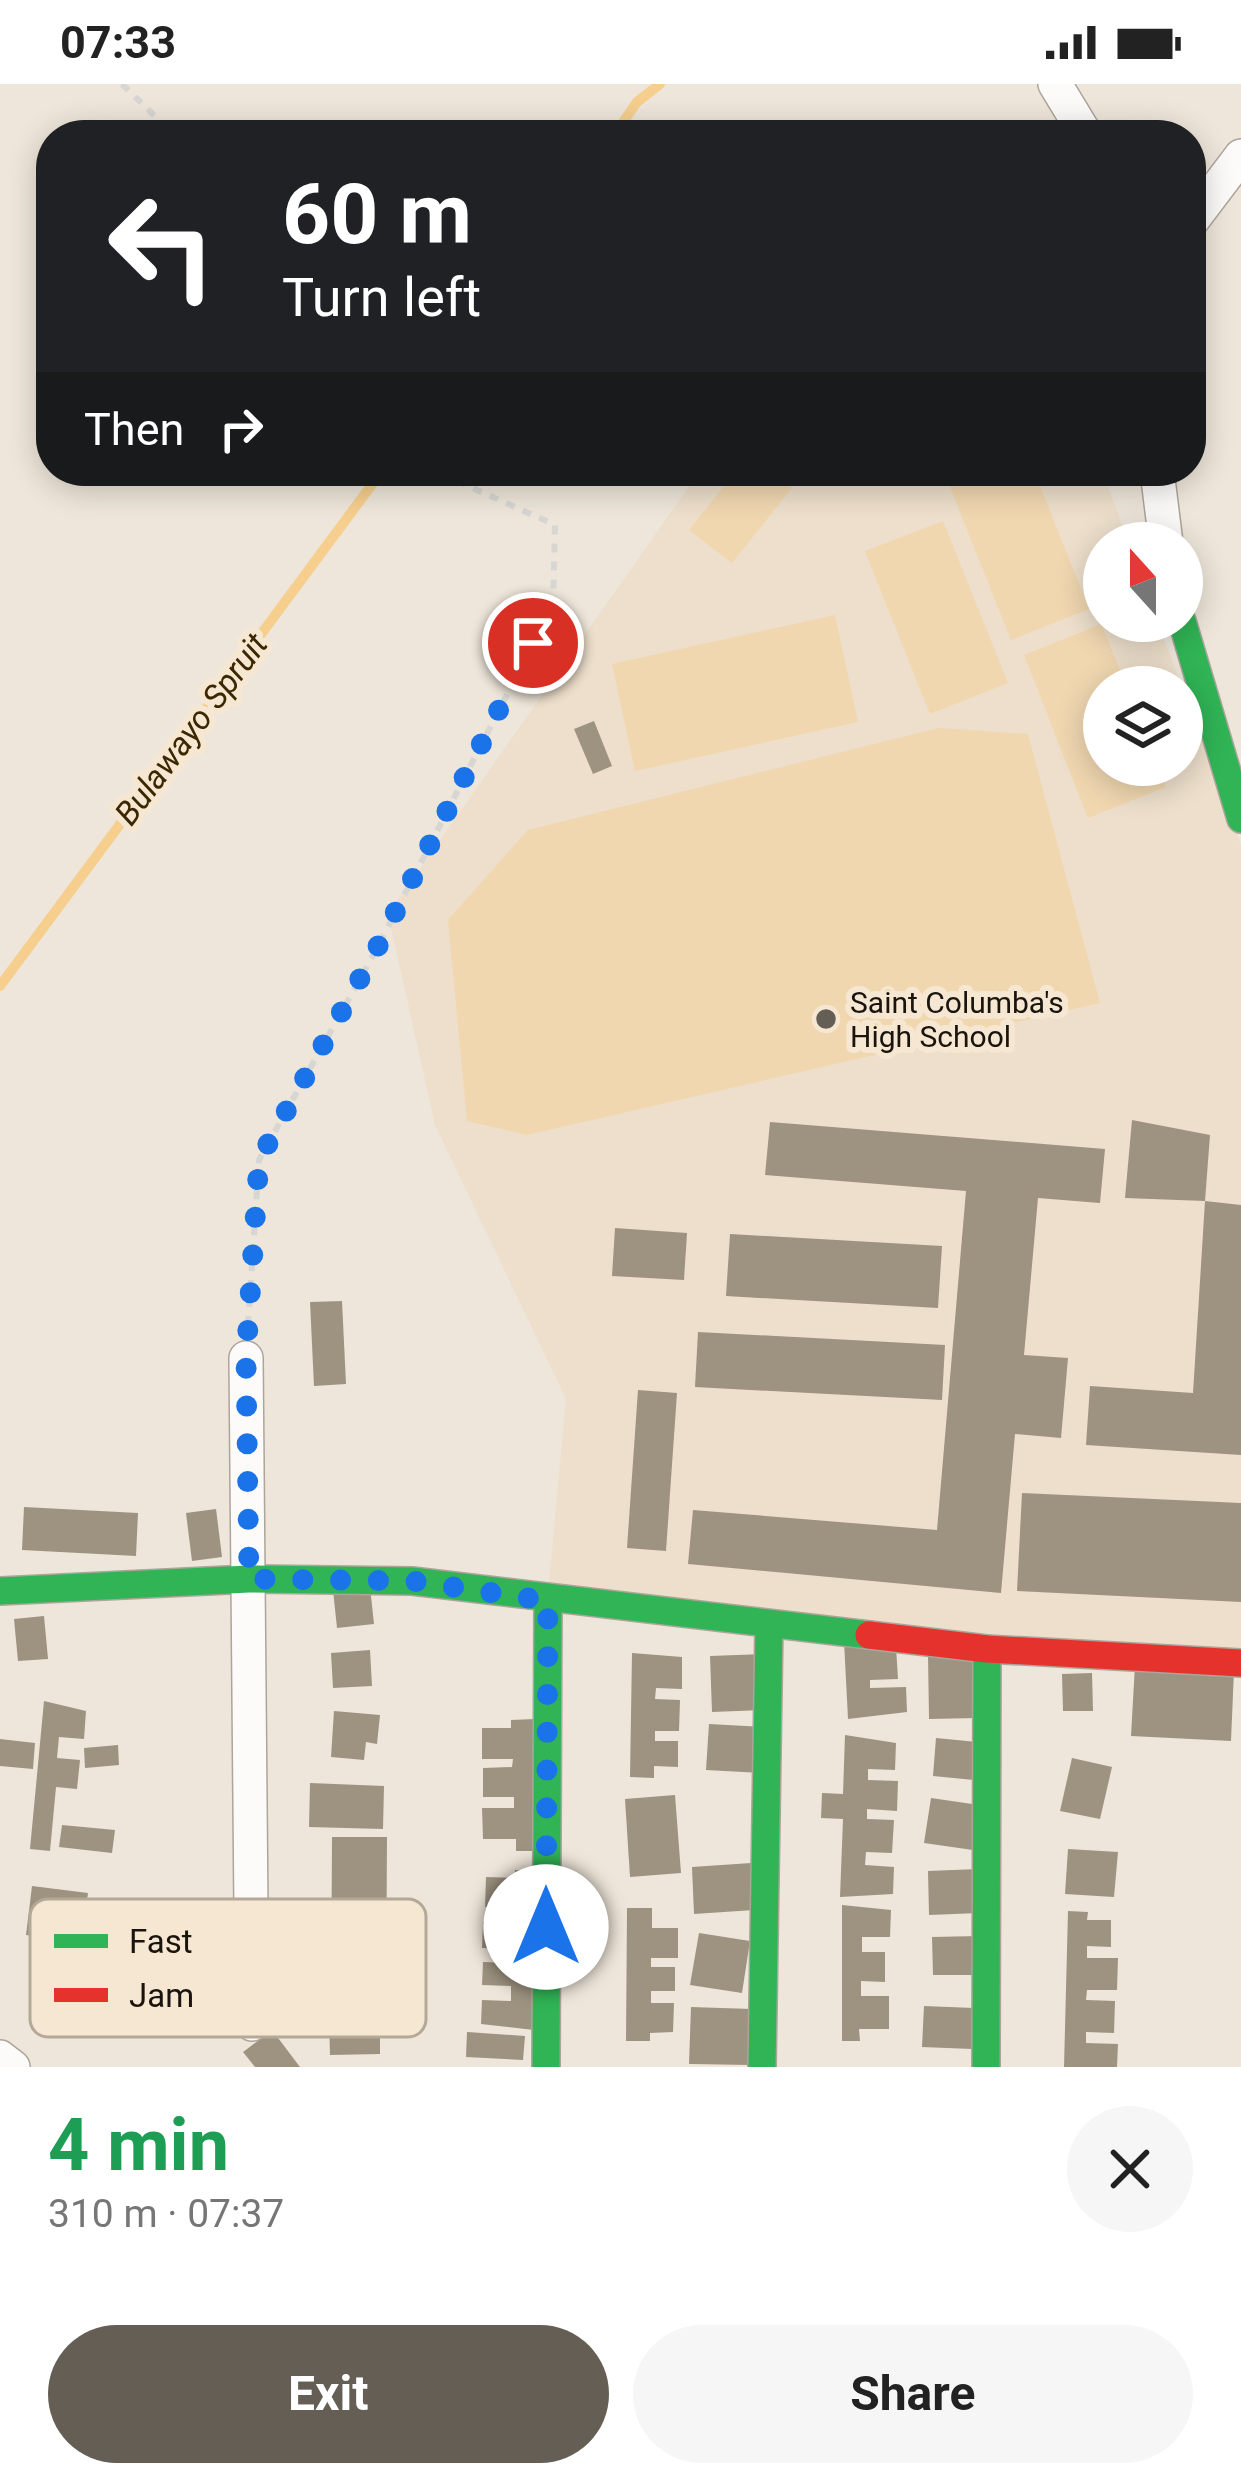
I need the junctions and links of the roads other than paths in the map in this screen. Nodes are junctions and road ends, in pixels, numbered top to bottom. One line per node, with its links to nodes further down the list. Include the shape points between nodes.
1 (1055, 84): 2 (street)
2 (1077, 120)
3 (1241, 156): 4 (street)
4 (1206, 202)
5 (1159, 486): 6 (street)
6 (1163, 522)
7 (1188, 642): 8 (street)
8 (1241, 819)
9 (246, 1358): 10 (street)
10 (249, 1579): 11 (street); 12 (street, via 412,1581); 16 (street)
11 (0, 1591)
12 (548, 1601): 13 (street); 19 (street)
13 (770, 1626): 14 (street); 20 (street)
14 (987, 1648): 15 (street); 21 (street)
15 (1241, 1663)
16 (251, 1899)
17 (0, 2057): 18 (street)
18 (13, 2067)
19 (546, 2067)
20 (762, 2067)
21 (986, 2067)

